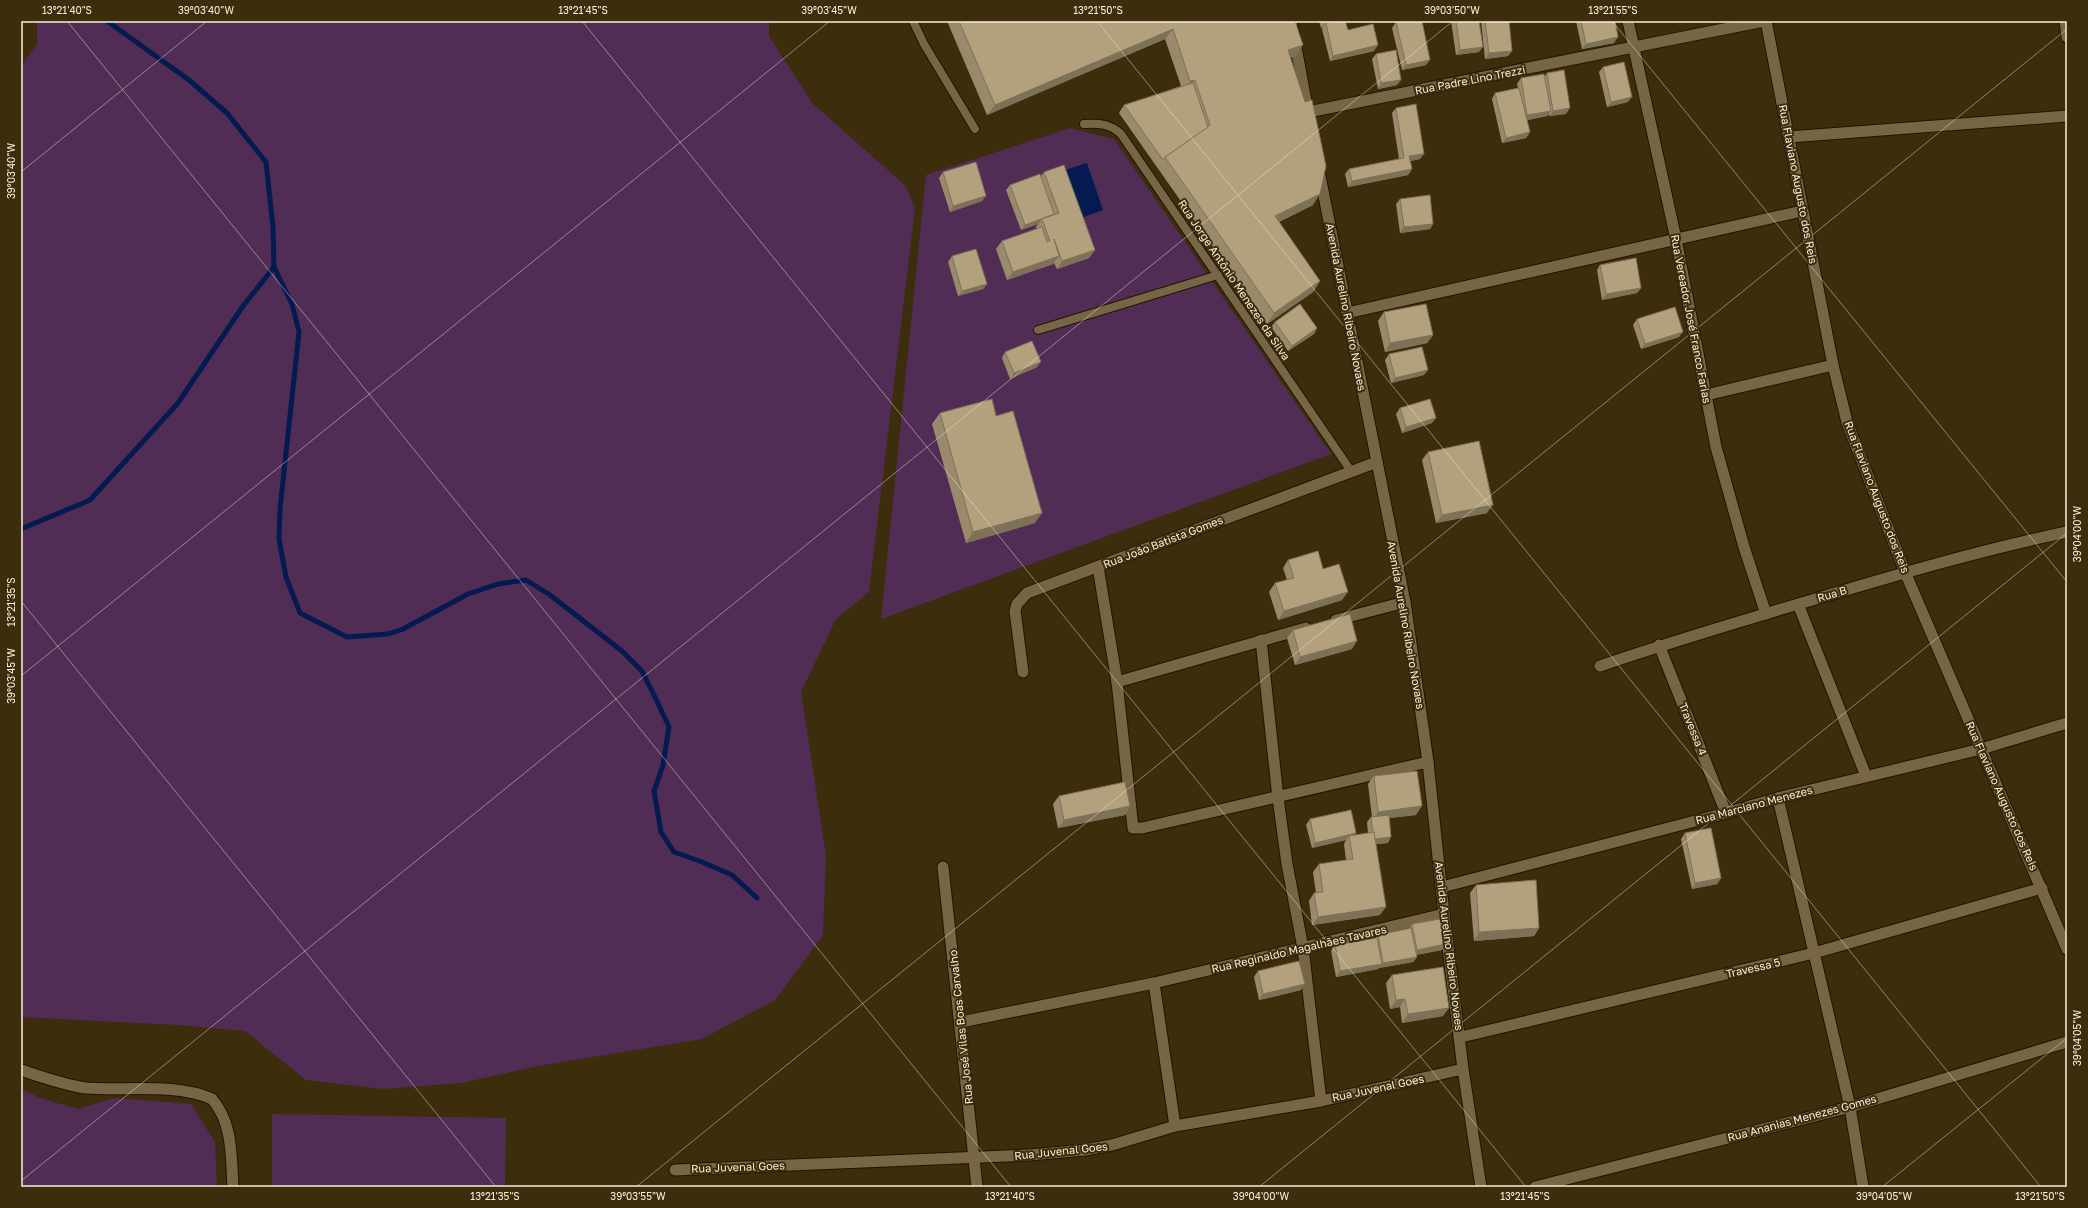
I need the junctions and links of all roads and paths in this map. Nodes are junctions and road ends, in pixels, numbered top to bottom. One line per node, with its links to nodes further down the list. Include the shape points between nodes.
1 (913, 21): 12 (lane)
2 (1291, 21): 8 (street)
3 (1628, 21): 7 (street, Rua Vereador José Franco Farias)
4 (1765, 21): 7 (street, Rua Padre Lino Trezzi); 13 (street, Rua Flaviano Augusto dos Reis)
5 (2065, 21): 6 (street)
6 (2067, 37)
7 (1632, 47): 8 (street, Rua Padre Lino Trezzi); 16 (street, Rua Vereador José Franco Farias)
8 (1308, 112): 11 (street)
9 (2067, 116): 13 (street)
10 (1084, 124): 17 (lane, Rua Jorge Antônio Menezes da Silva, via 1100,123 1112,127 1121,134)
11 (1311, 128)
12 (975, 129)
13 (1789, 137): 15 (street, Rua Flaviano Augusto dos Reis)
14 (1317, 158): 18 (street, Avenida Aurelino Ribeiro Novaes)
15 (1802, 211): 16 (street); 20 (street, Rua Flaviano Augusto dos Reis)
16 (1676, 239): 18 (street); 21 (street, Rua Vereador José Franco Farias)
17 (1218, 275): 19 (lane); 23 (lane, Rua Jorge Antônio Menezes da Silva)
18 (1347, 313): 22 (street, Avenida Aurelino Ribeiro Novaes)
19 (1038, 330)
20 (1832, 365): 21 (street); 26 (street, Rua Flaviano Augusto dos Reis, via 1847,422)
21 (1706, 395): 29 (street, Rua Vereador José Franco Farias, via 1716,447)
22 (1377, 462): 23 (street, Rua João Batista Gomes); 27 (street, Avenida Aurelino Ribeiro Novaes)
23 (1351, 472): 25 (street, Rua João Batista Gomes)
24 (2067, 532): 26 (street, Rua B)
25 (1098, 567): 33 (street, Rua João Batista Gomes, via 1038,588 1022,597 1016,611); 34 (street)
26 (1905, 572): 28 (street, Rua B); 36 (street, Rua Flaviano Augusto dos Reis)
27 (1405, 602): 30 (street); 37 (street, Avenida Aurelino Ribeiro Novaes)
28 (1798, 604): 29 (street, Rua B); 38 (street)
29 (1766, 614): 31 (street, Rua B)
30 (1261, 640): 34 (street); 39 (street)
31 (1659, 645): 32 (street, Rua B); 41 (street, Travessa 4)
32 (1600, 666)
33 (1023, 672)
34 (1117, 682): 39 (street, via 1132,828 1142,828)
35 (2067, 722): 36 (street, Rua Marciano Menezes)
36 (1981, 749): 38 (street, Rua Marciano Menezes); 44 (street, Rua Flaviano Augusto dos Reis)
37 (1428, 762): 39 (street); 43 (street, Avenida Aurelino Ribeiro Novaes)
38 (1866, 776): 40 (street, Rua Marciano Menezes)
39 (1278, 798): 46 (street)
40 (1778, 798): 41 (street, Rua Marciano Menezes); 48 (street)
41 (1726, 813): 43 (street, Rua Marciano Menezes)
42 (943, 867): 50 (street, Rua José Vilas Boas Carvalho)
43 (1442, 887): 45 (street, Avenida Aurelino Ribeiro Novaes)
44 (2042, 888): 47 (street, Rua Flaviano Augusto dos Reis); 48 (street, Travessa 5)
45 (1444, 914): 46 (street, Rua Reginaldo Magalhães Tavares); 51 (street, Avenida Aurelino Ribeiro Novaes)
46 (1303, 948): 49 (street, Rua Reginaldo Magalhães Tavares); 55 (street)
47 (2067, 949)
48 (1814, 954): 51 (street, Travessa 5); 56 (street)
49 (1154, 983): 50 (street, Rua Reginaldo Magalhães Tavares); 57 (street)
50 (961, 1022): 58 (street, Rua José Vilas Boas Carvalho)
51 (1461, 1037): 53 (street, Avenida Aurelino Ribeiro Novaes)
52 (2067, 1042): 56 (street, Rua Ananias Menezes Gomes)
53 (1464, 1069): 55 (street, Rua Juvenal Goes); 62 (street, Avenida Aurelino Ribeiro Novaes)
54 (21, 1070): 60 (street, via 86,1088 187,1091 212,1099 223,1116 230,1136)
55 (1321, 1100): 57 (street, Rua Juvenal Goes)
56 (1850, 1107): 63 (street, Rua Ananias Menezes Gomes); 64 (street)
57 (1175, 1126): 58 (street, Rua Juvenal Goes, via 1138,1138 1085,1150)
58 (974, 1158): 59 (street, Rua Juvenal Goes); 61 (street, Rua José Vilas Boas Carvalho)
59 (675, 1170)
60 (233, 1187)
61 (977, 1187)
62 (1481, 1187)
63 (1535, 1187)
64 (1863, 1187)

